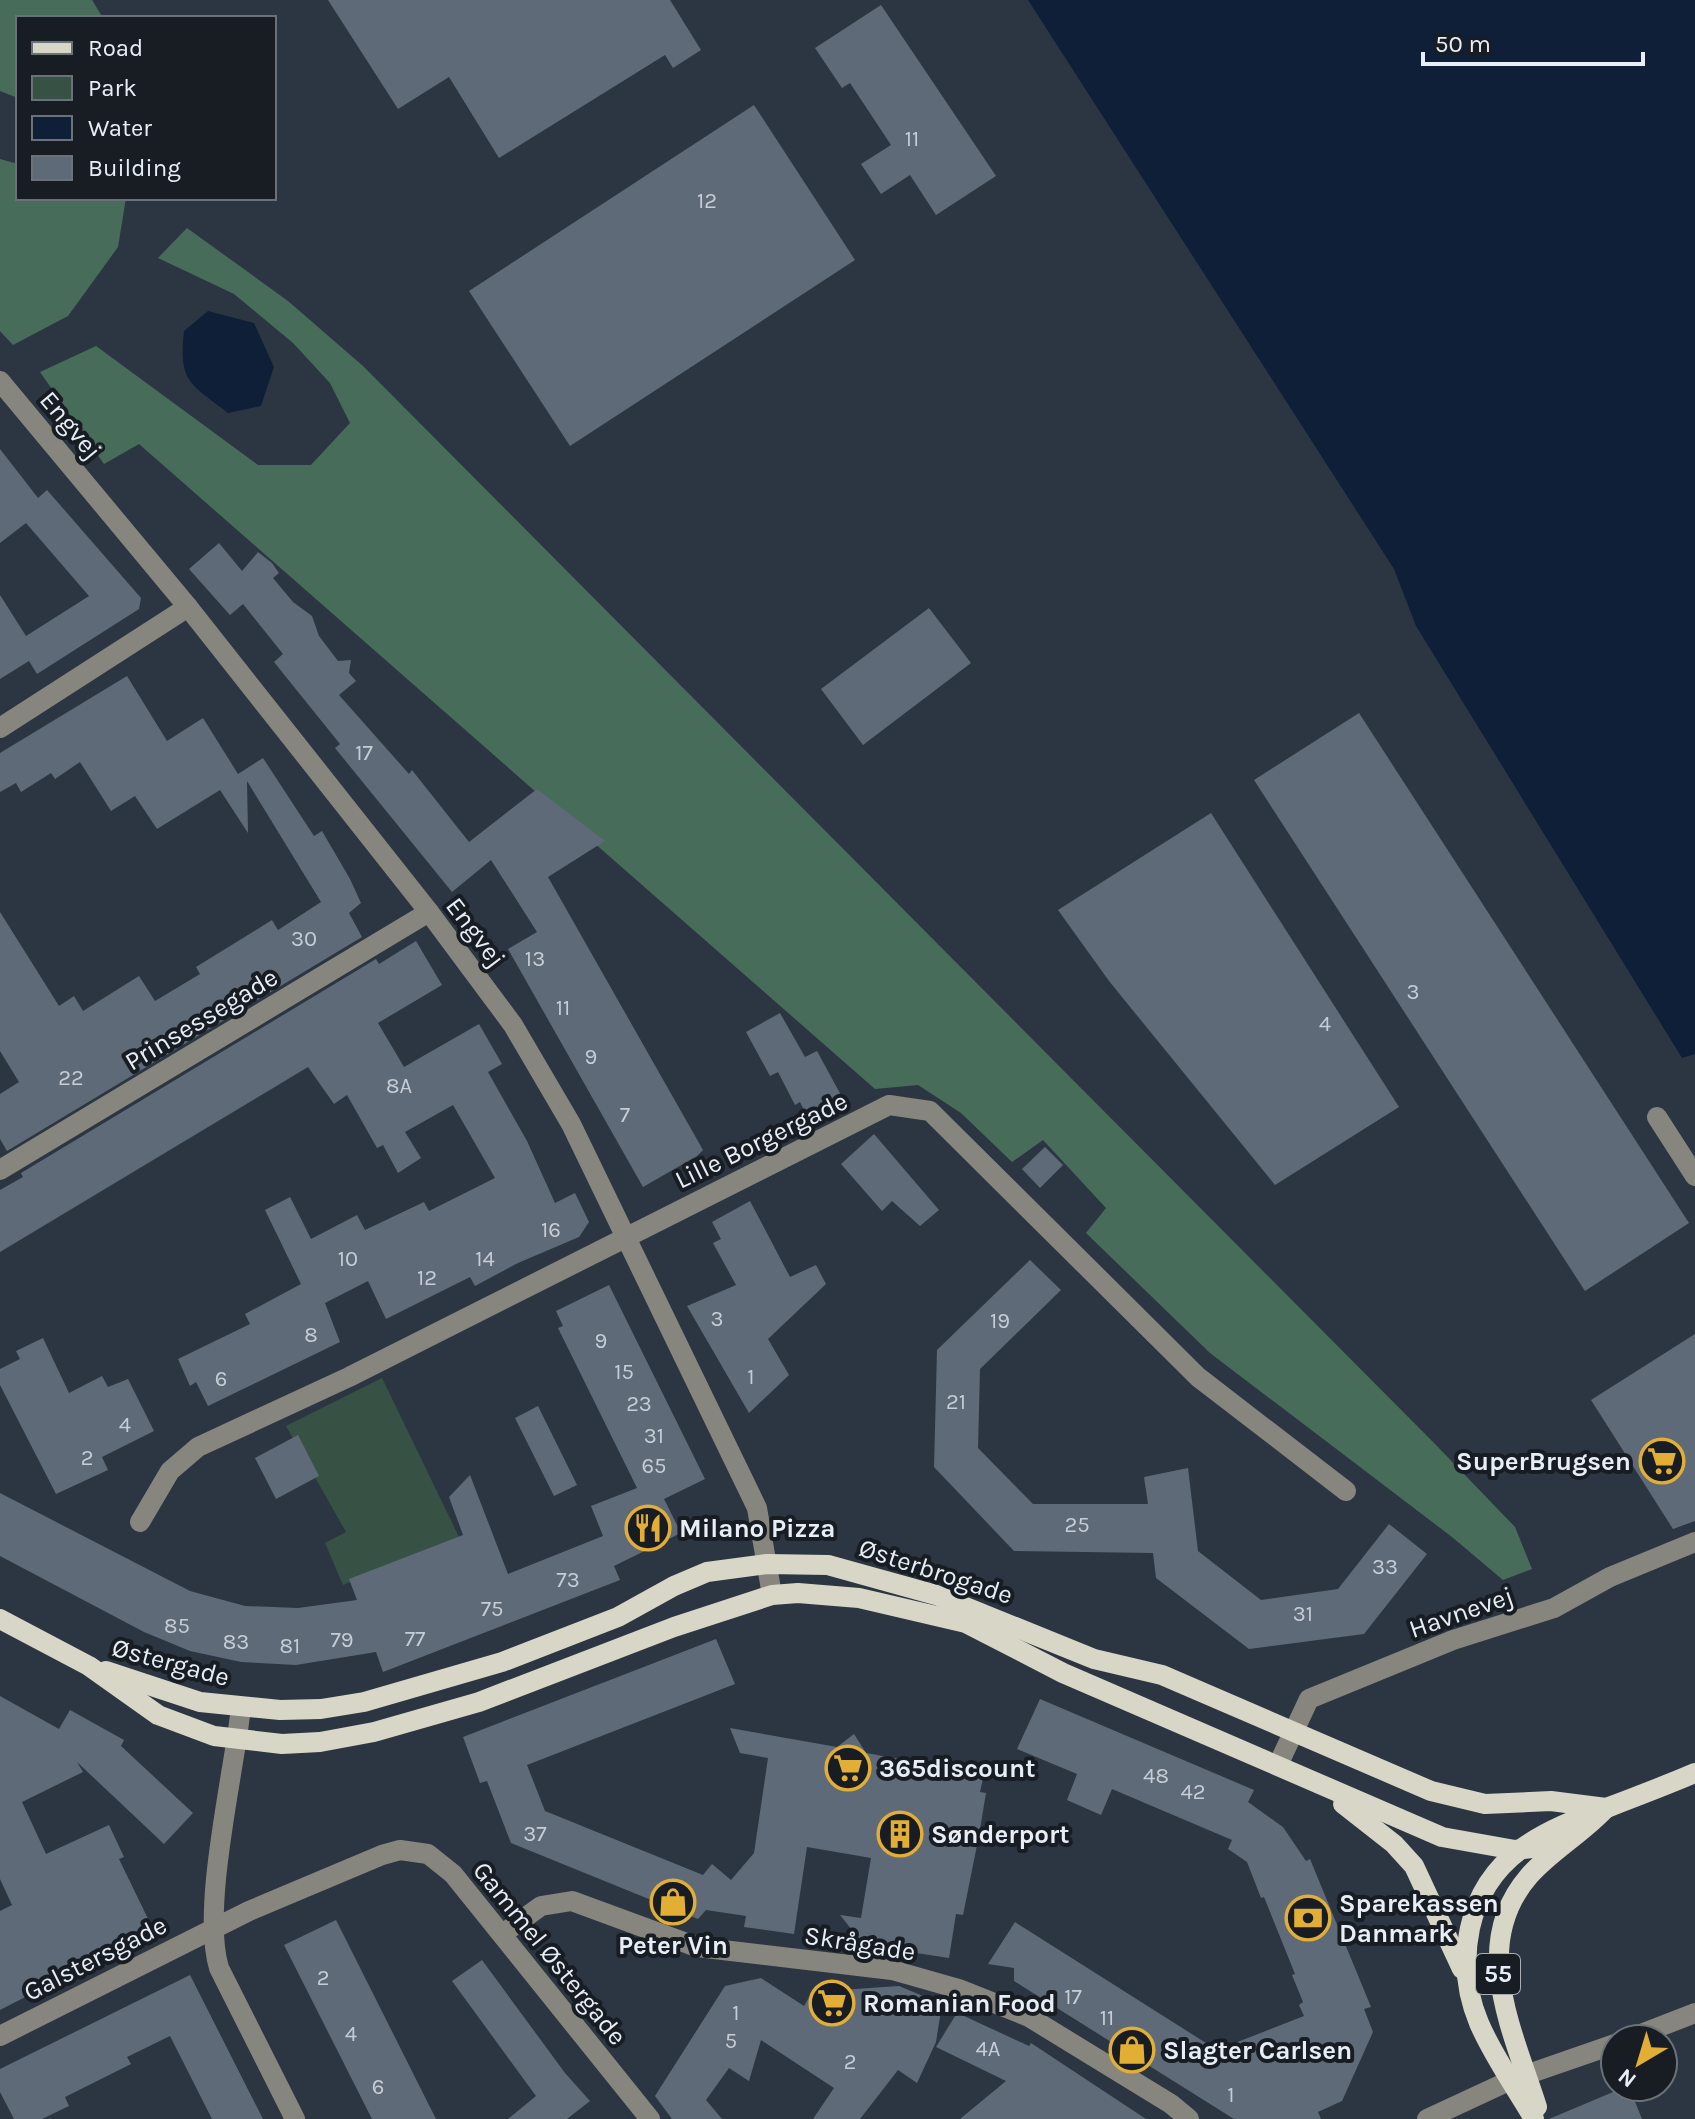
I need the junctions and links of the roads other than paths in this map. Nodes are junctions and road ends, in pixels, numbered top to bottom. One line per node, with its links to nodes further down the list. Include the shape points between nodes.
1 (0, 381): 2 (street, Engvej)
2 (188, 607): 3 (street); 4 (street, Engvej)
3 (0, 728)
4 (429, 912): 6 (street, Prinsessegade); 8 (street, Engvej, via 513,1025 571,1124)
5 (1657, 1117): 7 (street)
6 (0, 1170)
7 (1695, 1176)
8 (626, 1236): 9 (street, Lille Borgergade, via 889,1105 930,1111 1198,1377); 10 (street, Lille Borgergade, via 198,1447 170,1471); 12 (street, Engvej, via 757,1508)
9 (1346, 1491)
10 (140, 1522)
11 (1695, 1542): 17 (street, Havnevej, via 1610,1577 1554,1608 1453,1640 1309,1699)
12 (767, 1564): 13 (street, Engvej); 16 (main road, Østerbrogade, via 699,1575 551,1644 364,1702 321,1709); 17 (main road, Østerbrogade, via 828,1565 936,1595 1094,1659 1162,1675)
13 (772, 1595): 18 (main road, Østerbrogade, via 479,1702 374,1732 320,1742); 19 (main road, Østerbrogade, via 859,1598 966,1623 1063,1673)
14 (0, 1619): 15 (main road, Østergade)
15 (89, 1666): 16 (main road, Østergade, via 200,1702); 18 (main road, Østergade, via 158,1715)
16 (241, 1707): 18 (street)
17 (1294, 1730): 19 (street, Havnevej); 22 (main road, Østerbrogade, via 1454,1798)
18 (237, 1741): 25 (street)
19 (1278, 1765): 21 (main road, Østerbrogade)
20 (1695, 1773): 22 (main road)
21 (1315, 1782): 24 (main road, Østerbrogade, via 1442,1837); 27 (main road, via 1414,1866)
22 (1608, 1808): 23 (main road); 24 (main road, 55, via 1562,1823)
23 (1561, 1845): 24 (main road, Østerbrogade); 32 (main road, 55, via 1511,1899 1499,1934 1499,1984)
24 (1515, 1850): 27 (main road, 55, via 1478,1899 1466,1948)
25 (215, 1928): 26 (street, Gammel Østergade, via 400,1850 428,1854 453,1874); 30 (street, Galstersgade); 33 (street, via 219,1968)
26 (504, 1933): 34 (street, Gammel Østergade); 35 (street, Skrågade, via 541,1906 572,1901 697,1947 892,1970 1029,2017)
27 (1466, 1977): 32 (main road, 55, via 1479,2024)
28 (1695, 2013): 29 (street)
29 (1669, 2023)
30 (0, 2036)
31 (1599, 2050): 32 (street)
32 (1519, 2077): 36 (street); 37 (main road, 55); 38 (main road, 55)
33 (295, 2119)
34 (650, 2119)
35 (1189, 2119)
36 (1427, 2119)
37 (1534, 2119)
38 (1540, 2119)

